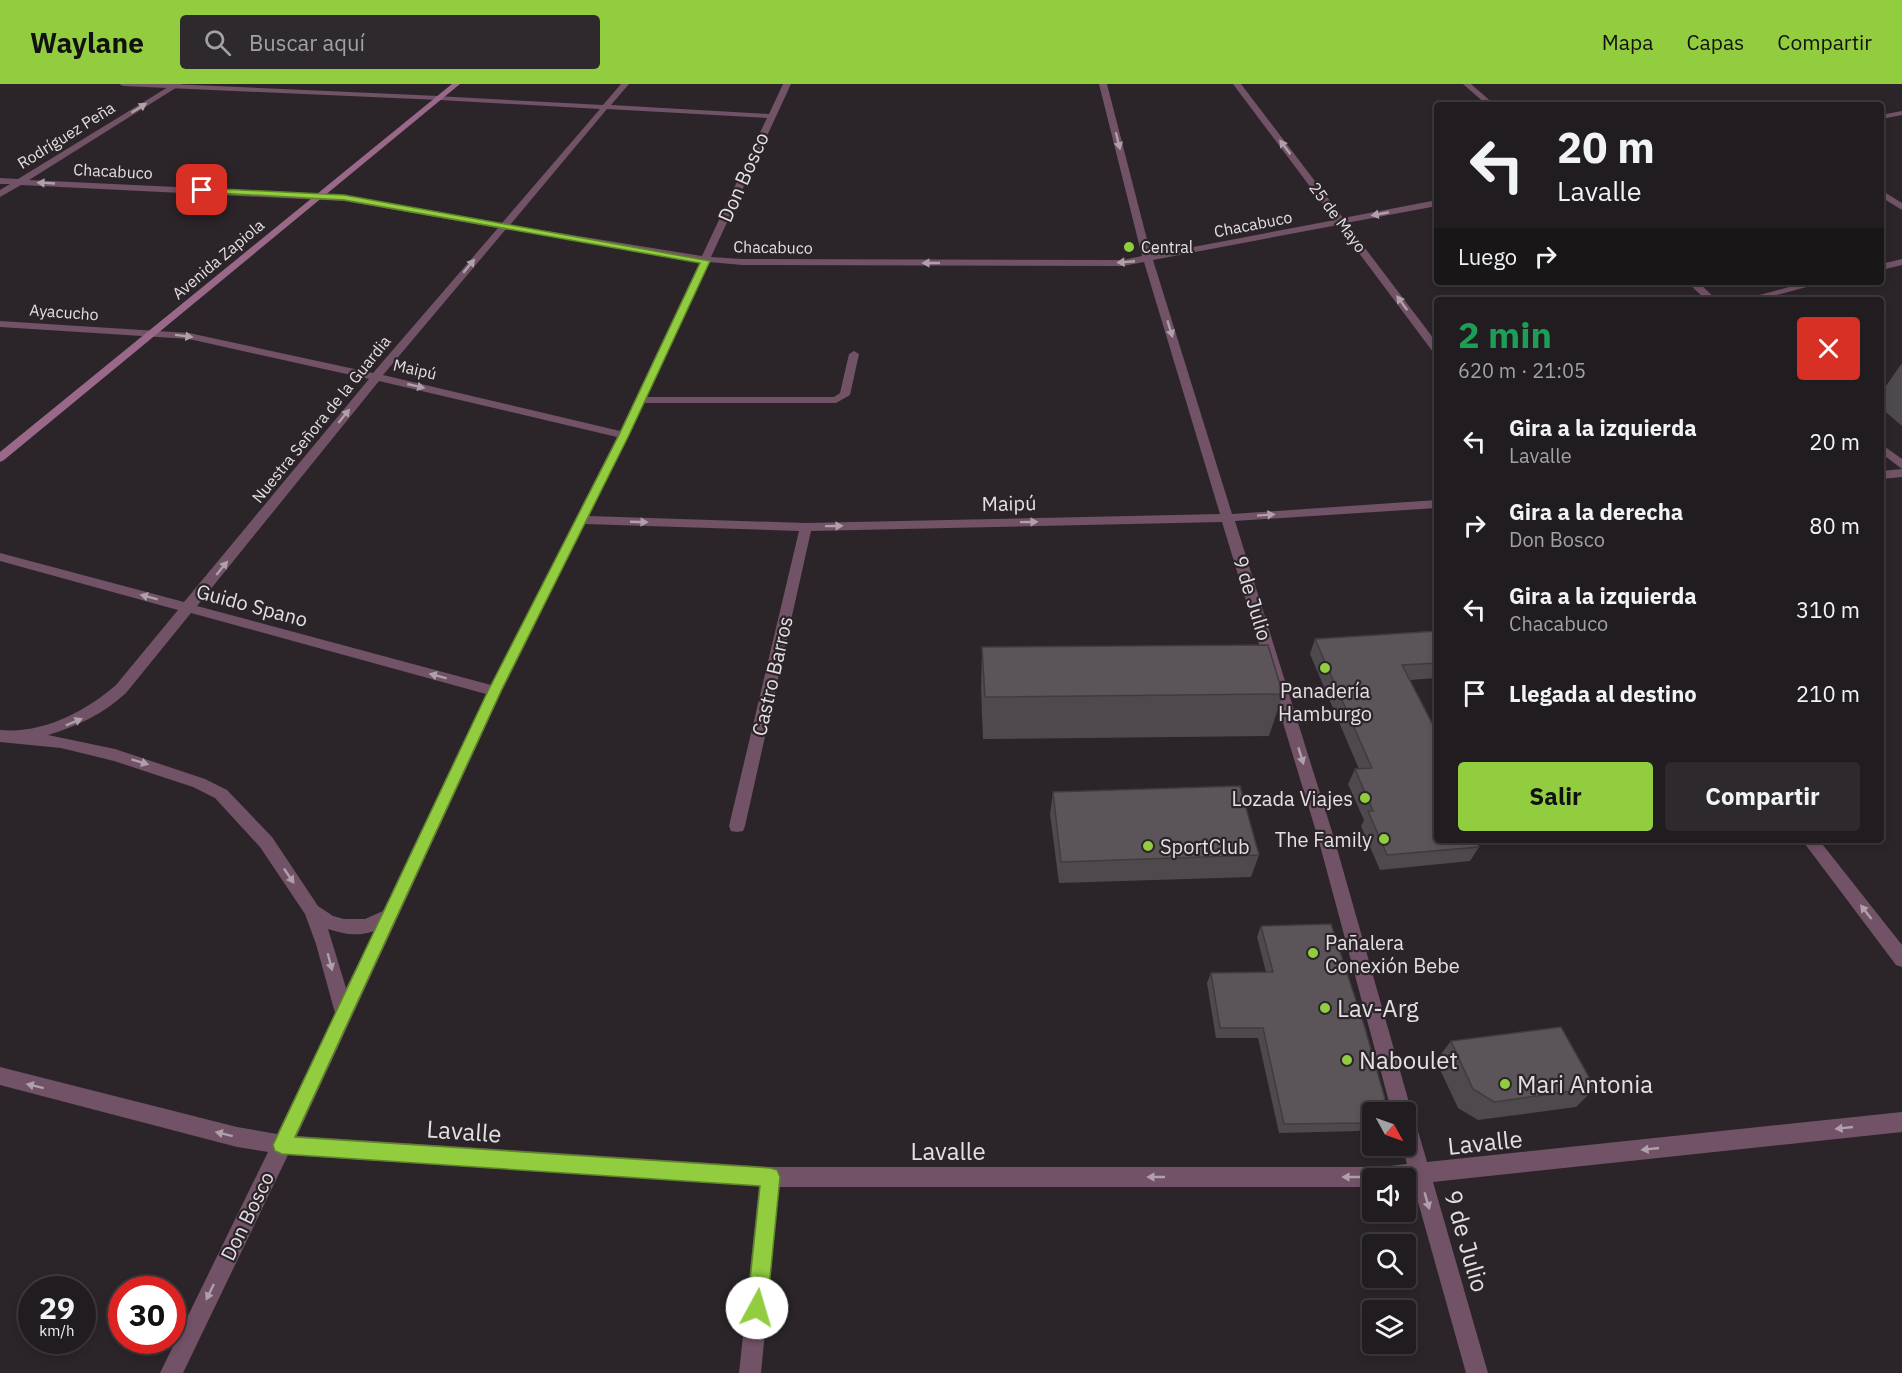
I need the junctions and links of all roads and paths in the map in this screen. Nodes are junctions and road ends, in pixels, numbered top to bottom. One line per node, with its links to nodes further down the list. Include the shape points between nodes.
1 (123, 84): 8 (street)
2 (456, 84): 9 (main road, Avenida Zapiola)
3 (625, 84): 11 (street, Nuestra Señora de la Guardia)
4 (787, 84): 13 (street, Don Bosco)
5 (1103, 84): 24 (street, 9 de Julio, one-way to 24)
6 (1237, 84): 22 (street, 25 de Mayo, one-way to 6)
7 (1467, 84): 10 (street)
8 (176, 85): 9 (street); 16 (street, Rodríguez Peña, one-way to 8)
9 (439, 98): 11 (street); 18 (main road, Avenida Zapiola)
10 (1488, 102)
11 (606, 106): 13 (street); 23 (street, Nuestra Señora de la Guardia)
12 (1902, 113): 14 (street)
13 (770, 116): 25 (street, Don Bosco)
14 (1884, 116)
15 (0, 181): 16 (street, Chacabuco)
16 (19, 182): 17 (street, Rodríguez Peña); 18 (street, Chacabuco, one-way to 16)
17 (0, 194)
18 (318, 195): 23 (street, Chacabuco); 34 (main road, Avenida Zapiola)
19 (1884, 195): 21 (street)
20 (1434, 204): 22 (street, Chacabuco, one-way to 22)
21 (1902, 207)
22 (1342, 221): 24 (street, Chacabuco); 35 (street, 25 de Mayo, one-way to 22)
23 (503, 225): 25 (street, Chacabuco); 37 (street, Nuestra Señora de la Guardia, one-way to 23)
24 (1148, 260): 25 (street, Chacabuco, one-way to 25); 46 (street, 9 de Julio, one-way to 46)
25 (705, 261): 38 (street, Don Bosco)
26 (1902, 262): 27 (street)
27 (1884, 266)
28 (1695, 285): 30 (street)
29 (1808, 285): 31 (street)
30 (1709, 297)
31 (1758, 297)
32 (0, 324): 33 (street, Ayacucho)
33 (126, 331): 34 (street, Maipú)
34 (153, 333): 37 (street, Maipú, one-way to 37, via 189,336); 41 (main road, Avenida Zapiola)
35 (1434, 346)
36 (854, 354): 38 (street, via 844,395 836,400)
37 (376, 377): 39 (street, Maipú, one-way to 39); 50 (street, Nuestra Señora de la Guardia, one-way to 37)
38 (641, 400): 39 (street, Don Bosco)
39 (624, 435): 47 (street, Don Bosco)
40 (1884, 450): 42 (street)
41 (0, 458)
42 (1902, 465)
43 (1902, 473): 44 (street)
44 (1884, 475)
45 (1434, 504): 46 (street, Maipú, one-way to 45)
46 (1229, 518): 48 (street, Maipú, one-way to 46); 61 (street, 9 de Julio, one-way to 61, via 1326,838)
47 (581, 520): 48 (street, Maipú, one-way to 48); 51 (street, Don Bosco)
48 (807, 527): 54 (street, Castro Barros)
49 (0, 557): 50 (street, Guido Spano, one-way to 49)
50 (189, 608): 51 (street, Guido Spano, one-way to 50); 53 (street, Nuestra Señora de la Guardia, one-way to 50, via 62,727 108,702)
51 (495, 691): 57 (street, Don Bosco)
52 (0, 736): 53 (street)
53 (17, 737): 56 (street, one-way to 56, via 116,755 171,772 221,794 266,842)
54 (738, 826)
55 (1812, 843): 58 (street, one-way to 55)
56 (312, 911): 57 (street, via 344,927 366,926); 59 (street, one-way to 59)
57 (390, 916): 59 (street, Don Bosco)
58 (1902, 959)
59 (344, 1013): 63 (street, Don Bosco)
60 (0, 1077): 63 (street, Lavalle, one-way to 60)
61 (1399, 1102)
62 (1902, 1122): 65 (street, Lavalle, one-way to 65)
63 (282, 1145): 66 (street, Lavalle); 67 (street, Don Bosco, one-way to 67)
64 (1414, 1156): 65 (street, 9 de Julio)
65 (1419, 1174): 66 (street, Lavalle, one-way to 66); 69 (street, 9 de Julio, one-way to 69)
66 (770, 1177): 68 (street)
67 (171, 1373)
68 (750, 1373)
69 (1477, 1373)

